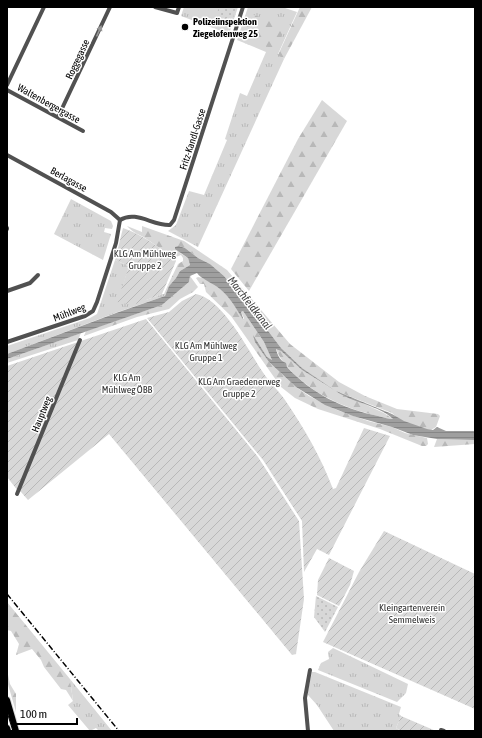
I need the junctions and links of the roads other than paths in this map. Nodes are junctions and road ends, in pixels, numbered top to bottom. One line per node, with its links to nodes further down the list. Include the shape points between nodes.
1 (44, 7): 6 (street)
2 (110, 7): 8 (street, Roggegasse, one-way to 2)
3 (155, 7): 4 (street, via 177,13)
4 (179, 7)
5 (243, 7): 11 (street, Fritz-Kandl-Gasse, via 174,220 170,225 129,216)
6 (7, 85)
7 (7, 90): 8 (street, Waltenbergergasse)
8 (58, 117): 9 (street, Waltenbergergasse)
9 (83, 131)
10 (7, 155): 11 (street, Berlagasse, via 111,212)
11 (120, 220): 15 (street, Mühlweg, via 116,243 93,311)
12 (38, 275): 13 (street, via 30,283)
13 (7, 291)
14 (80, 340): 16 (street, Hauptweg)
15 (7, 342)
16 (17, 494)
17 (310, 670): 22 (street, via 305,698)
18 (7, 700): 21 (main road)
19 (7, 728): 20 (main road)
20 (8, 731)
21 (16, 731)
22 (308, 731)

